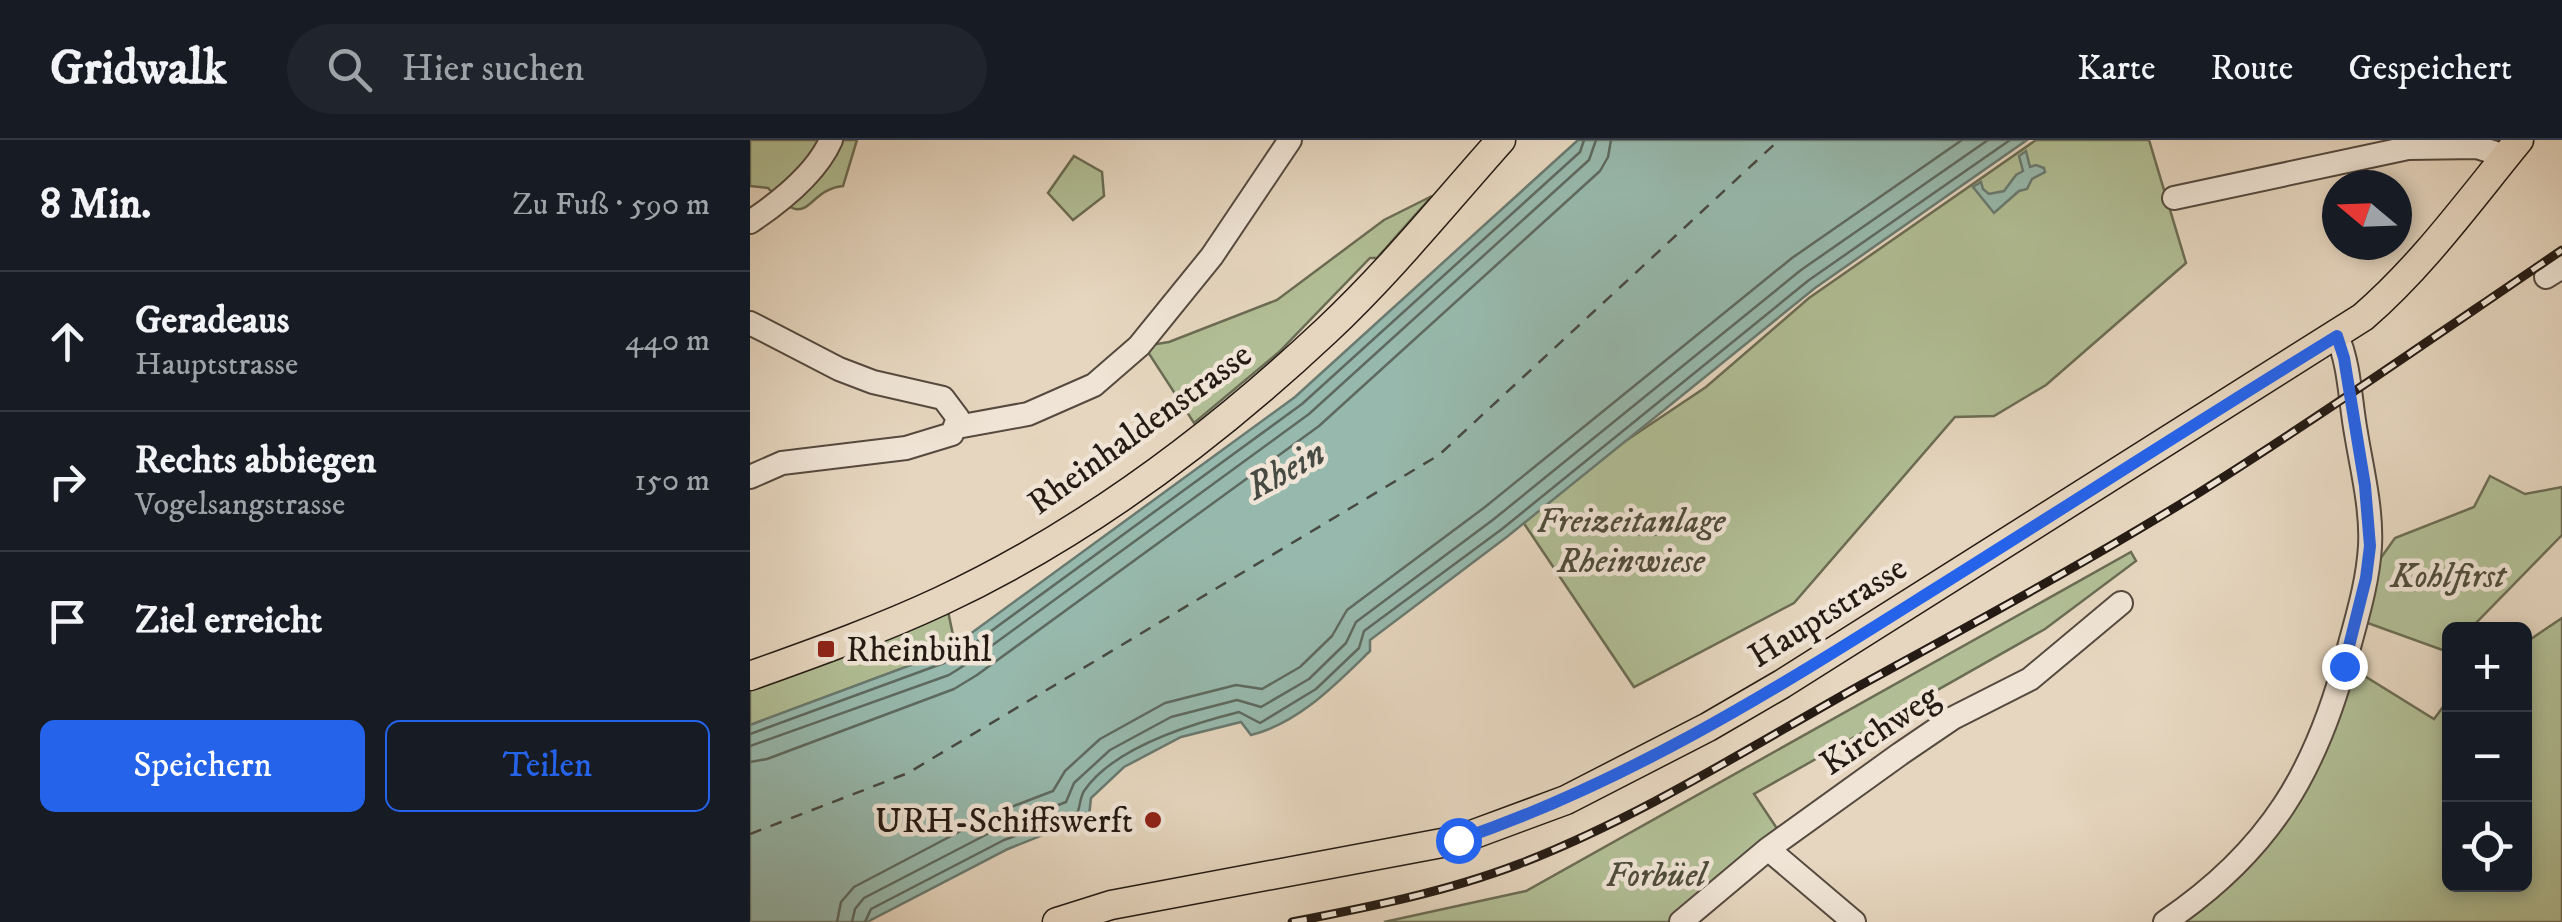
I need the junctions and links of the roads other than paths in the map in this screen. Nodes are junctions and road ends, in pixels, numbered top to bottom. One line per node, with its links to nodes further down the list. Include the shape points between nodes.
1 (830, 140): 6 (street, via 801,181)
2 (1290, 140): 9 (street, via 1212,256 1140,346 1094,385 1028,414)
3 (1501, 140): 12 (main road, Rheinhaldenstrasse, via 1328,330 1192,445 1048,542 943,600)
4 (2507, 145): 5 (street, via 2408,148); 8 (main road, Hauptstrasse, via 2393,292)
5 (2174, 198)
6 (750, 222)
7 (750, 323): 9 (street, via 839,370 943,398 955,410)
8 (2337, 336): 14 (main road, Hauptstrasse, via 1797,675 1566,800 1458,840 1110,905); 17 (street, via 2370,546 2332,710 2309,766 2269,827 2221,879)
9 (957, 427): 10 (street, via 926,444 782,463)
10 (750, 477)
11 (2121, 602): 13 (street, Kirchweg, via 2030,679 1930,732)
12 (750, 676)
13 (1768, 849): 15 (street, Kirchweg); 16 (street)
14 (1057, 922)
15 (1681, 922)
16 (1854, 922)
17 (2166, 922)

